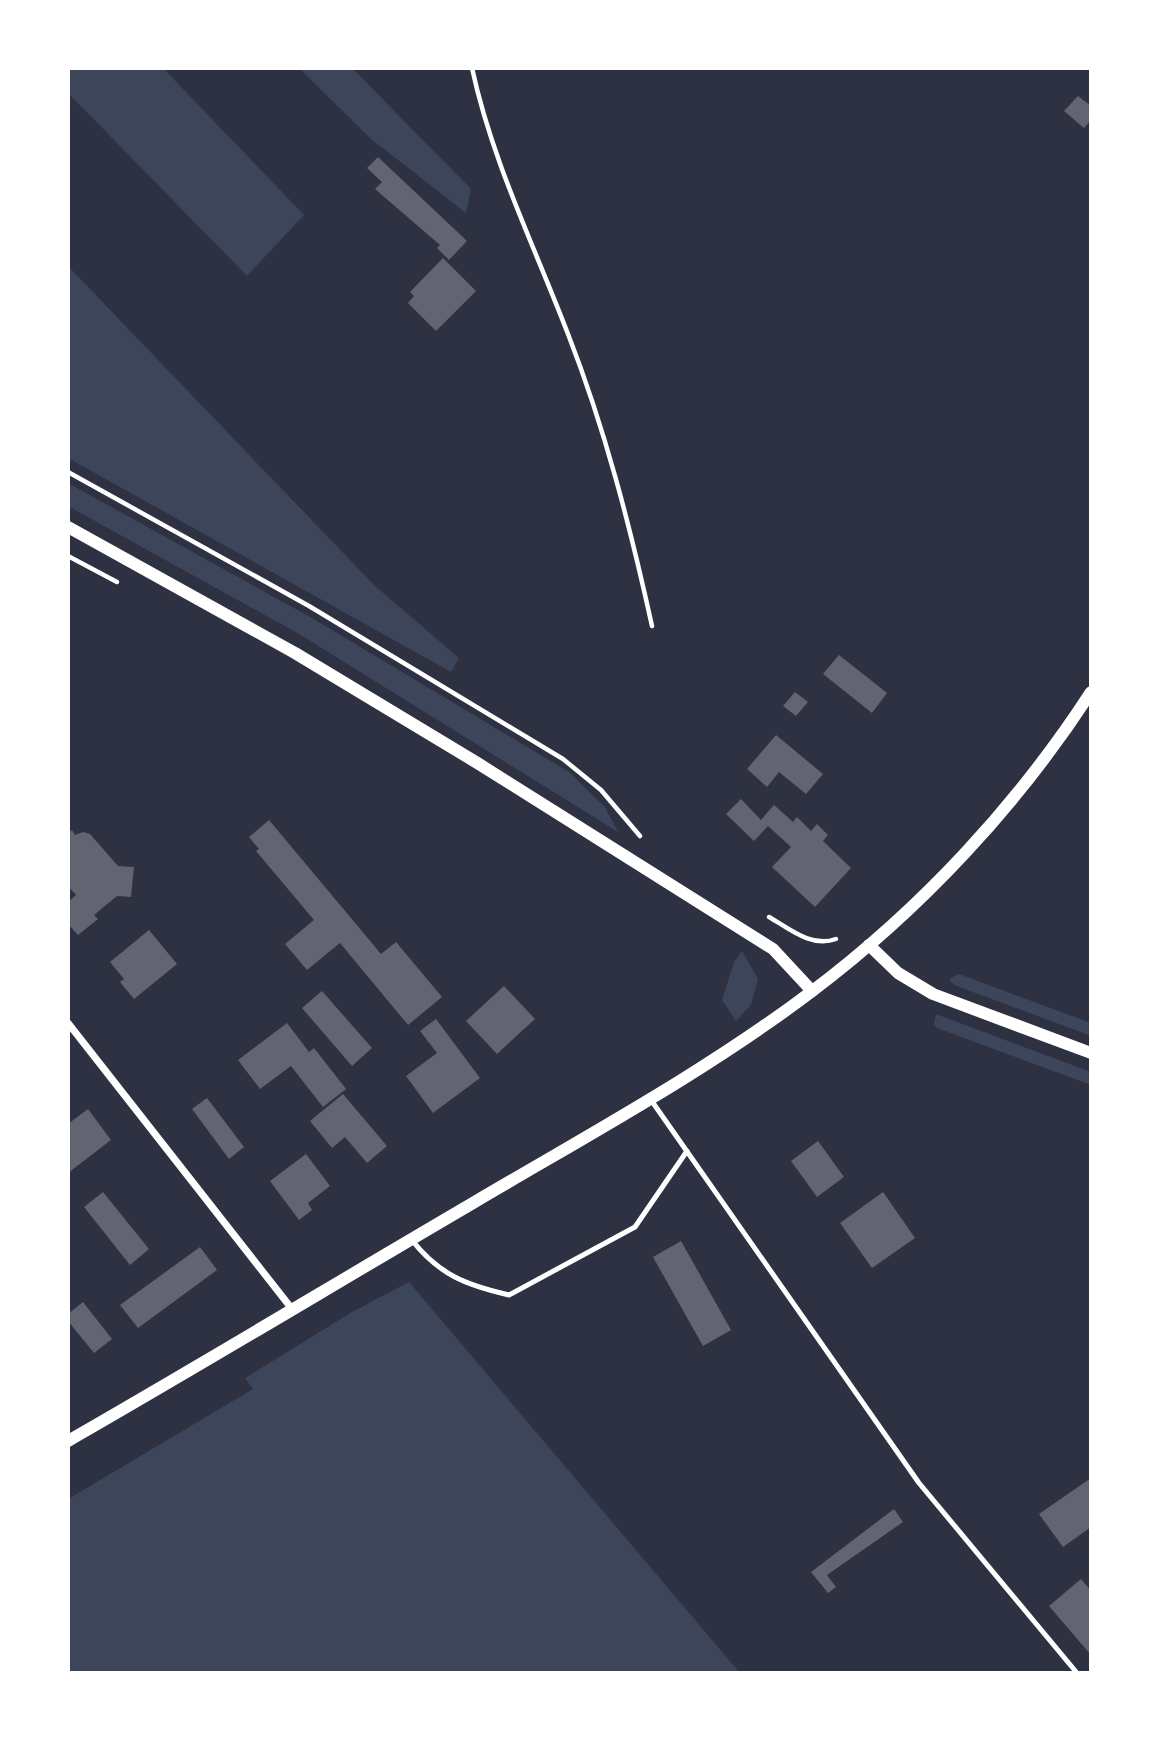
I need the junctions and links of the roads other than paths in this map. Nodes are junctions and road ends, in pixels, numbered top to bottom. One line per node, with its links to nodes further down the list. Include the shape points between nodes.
1 (68, 527): 4 (street, via 295,653 479,764 773,948)
2 (1091, 692): 3 (street, via 1007,805 924,895)
3 (869, 945): 4 (street); 6 (street, via 898,973 933,994)
4 (812, 991): 7 (street)
5 (68, 1023): 10 (street)
6 (1091, 1053)
7 (651, 1100): 8 (lane); 9 (street)
8 (688, 1151): 9 (lane, via 635,1227 509,1295 468,1285 428,1260); 12 (lane, via 919,1483)
9 (411, 1239): 10 (street)
10 (292, 1309): 11 (street)
11 (68, 1441)
12 (1077, 1673)

